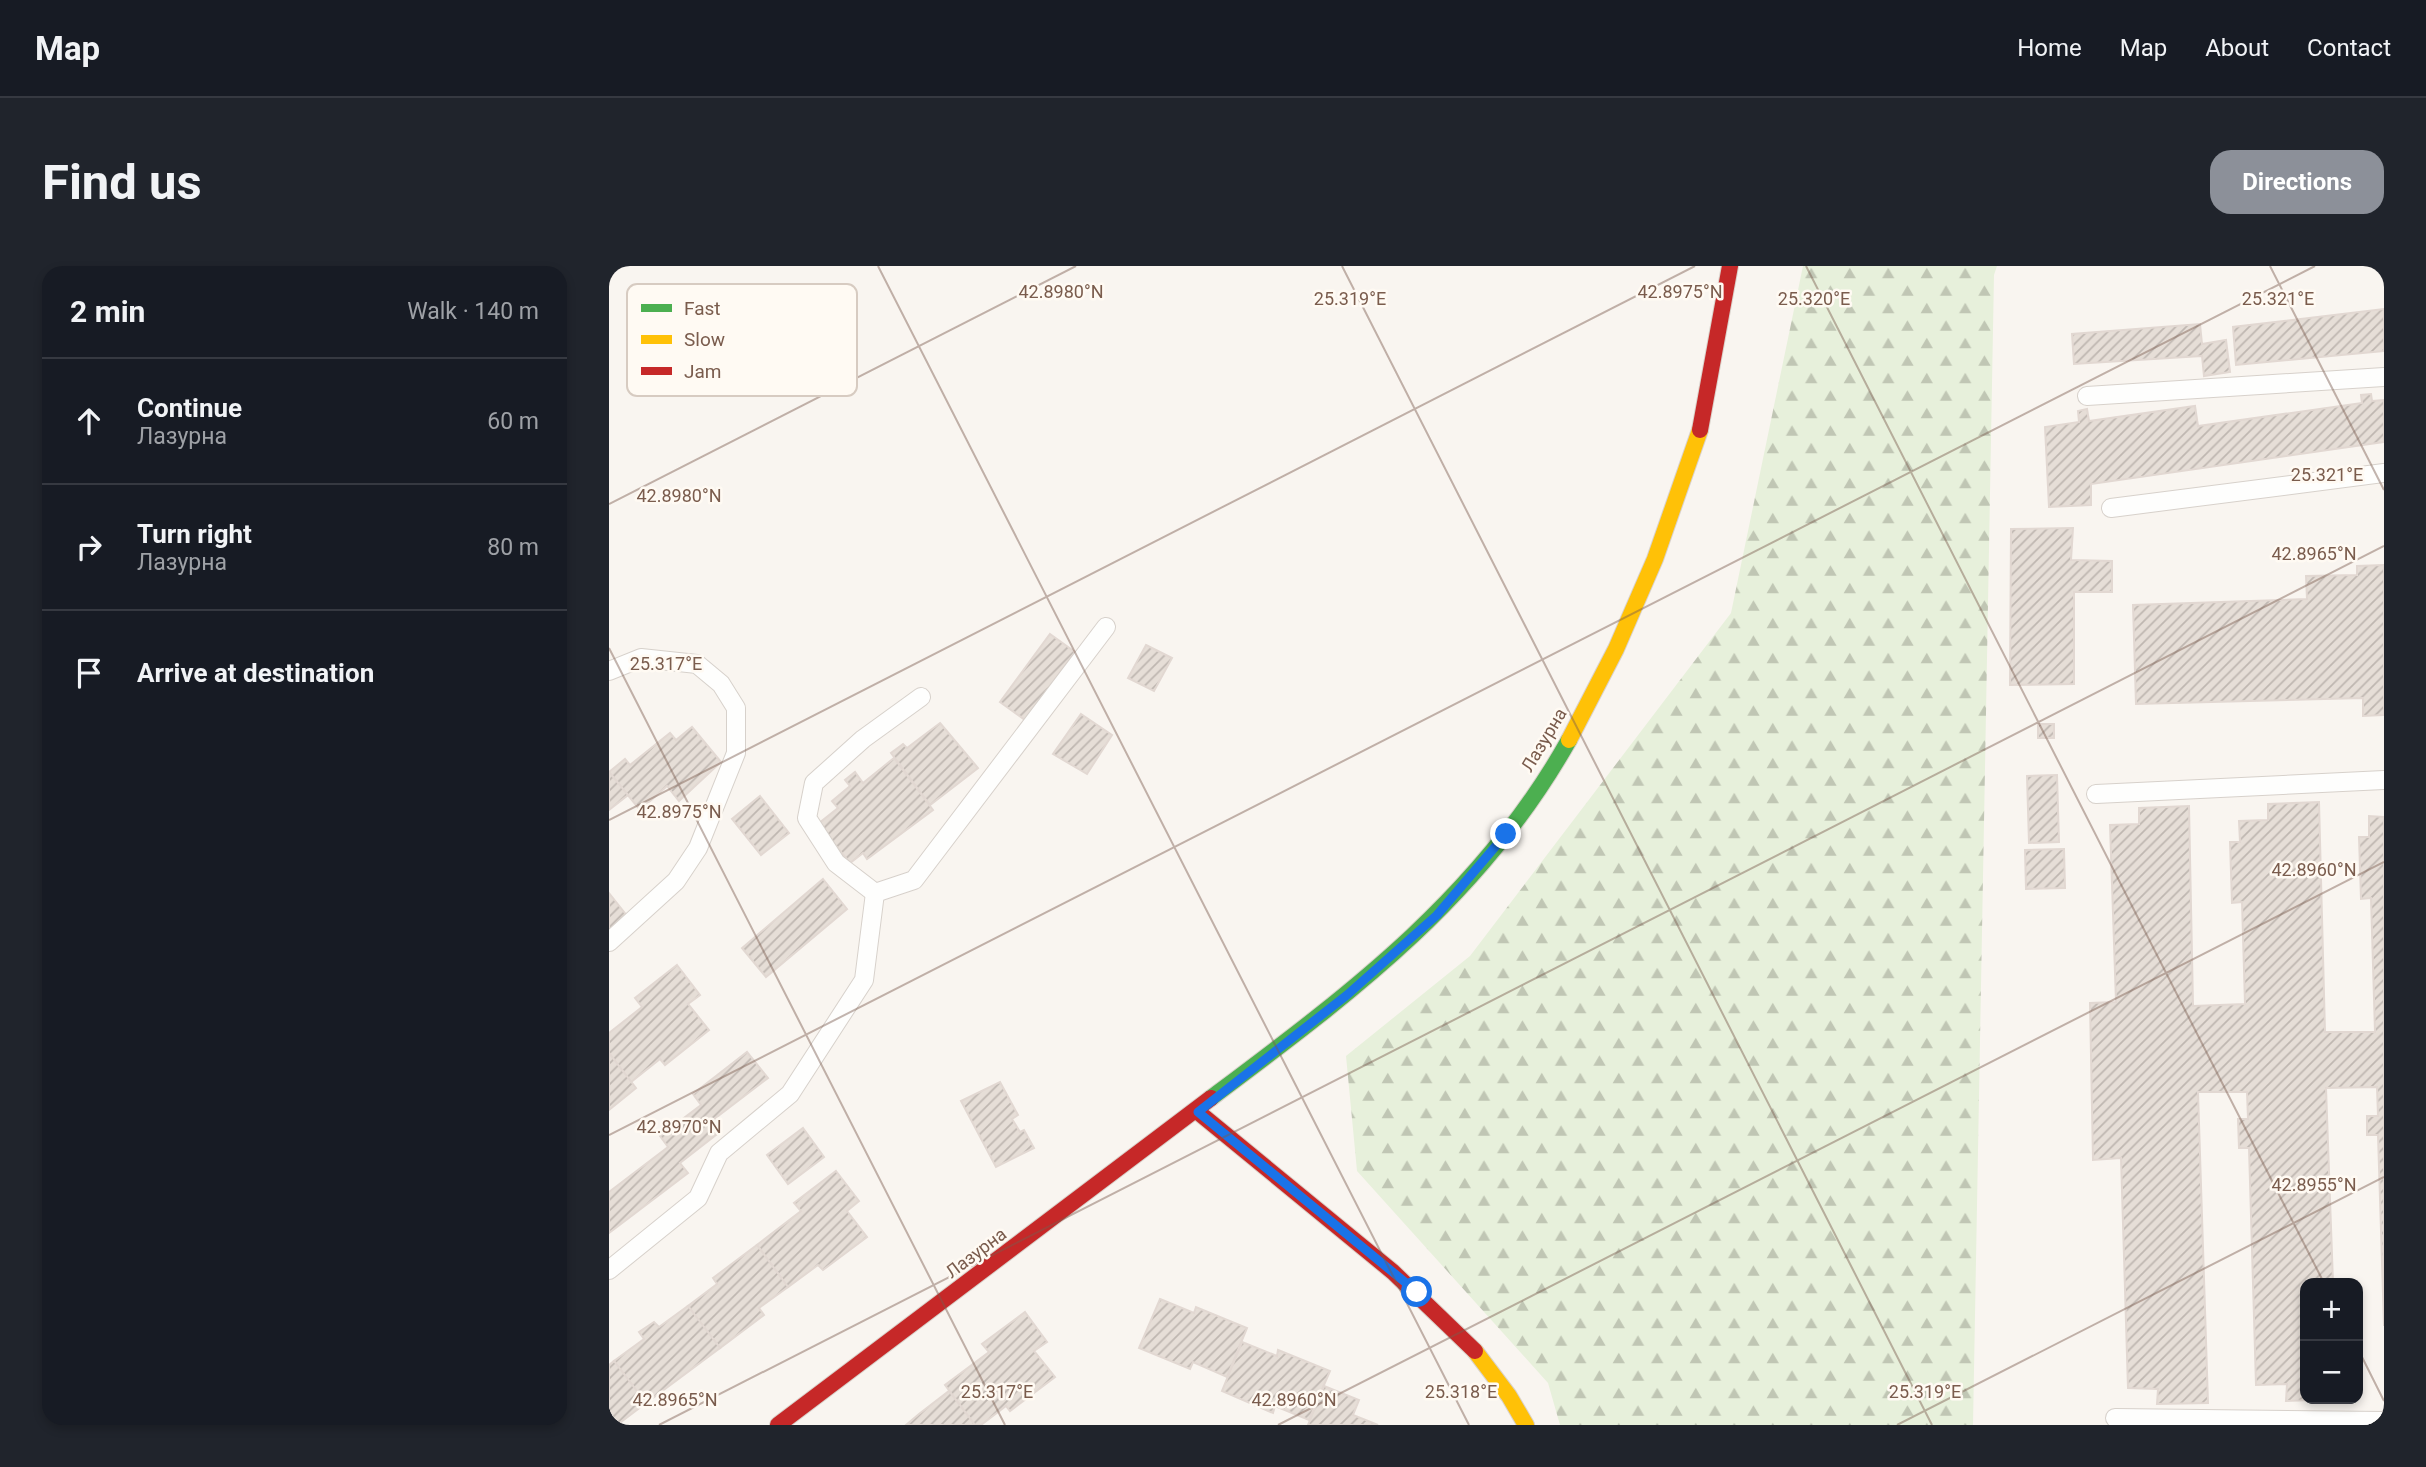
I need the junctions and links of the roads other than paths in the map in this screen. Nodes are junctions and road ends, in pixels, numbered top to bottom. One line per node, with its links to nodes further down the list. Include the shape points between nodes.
1 (1730, 266): 13 (street, Лазурна, via 1698,443 1616,649 1567,743 1506,834 1437,915 1347,995)
2 (2384, 377): 3 (lane)
3 (2087, 396)
4 (2384, 473): 5 (lane)
5 (2111, 508)
6 (1106, 627): 11 (lane, via 914,880)
7 (609, 671): 12 (lane, via 641,657 697,663 721,684 736,708 736,754 698,848 676,881)
8 (921, 697): 11 (lane, via 863,739 814,783 807,818 836,863)
9 (2384, 780): 10 (lane)
10 (2096, 794)
11 (875, 893): 14 (lane, via 863,979 790,1094 719,1153 698,1198)
12 (609, 942)
13 (1198, 1112): 17 (street, Лазурна); 18 (street, via 1417,1292 1510,1394)
14 (609, 1270)
15 (2115, 1418): 16 (lane)
16 (2384, 1421)
17 (779, 1425)
18 (1526, 1425)

